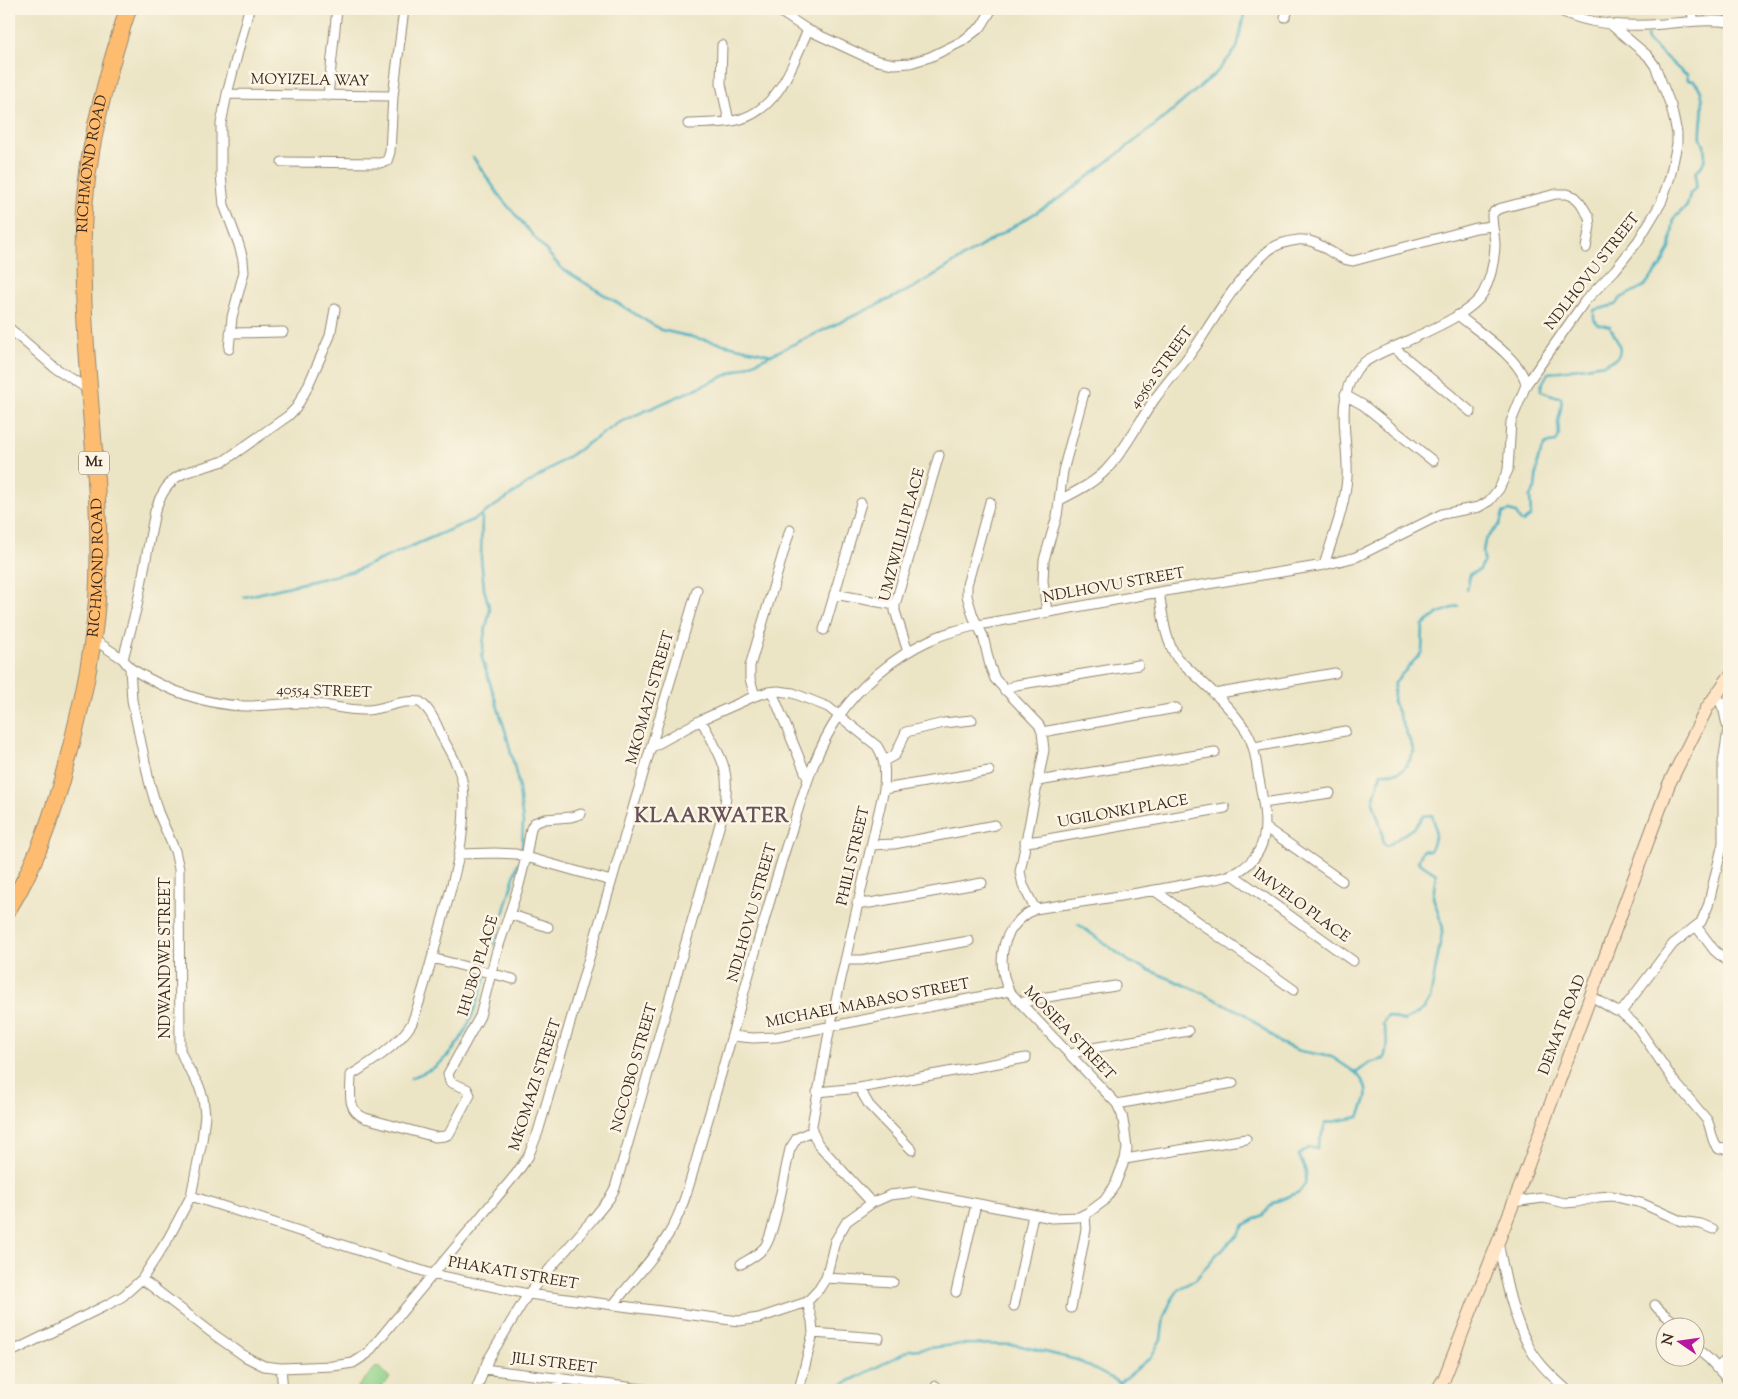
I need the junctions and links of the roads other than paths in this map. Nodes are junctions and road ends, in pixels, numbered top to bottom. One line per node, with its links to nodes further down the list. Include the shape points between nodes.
1 (128, 9): 30 (highway, RICHMOND ROAD / M1, via 96,124 82,228)
2 (249, 9): 14 (street)
3 (337, 9): 15 (street)
4 (404, 9): 16 (street)
5 (776, 9): 12 (street)
6 (992, 9): 12 (street, via 981,27 961,42 930,57 894,64 878,61)
7 (1557, 9): 11 (street)
8 (1691, 9): 9 (street)
9 (1694, 21): 10 (street); 11 (street)
10 (1729, 22)
11 (1609, 24): 29 (street, NDLHOVU STREET, via 1648,56 1655,66 1671,106 1678,144 1661,203 1638,241 1616,270 1585,301)
12 (808, 30): 17 (street, via 783,84 766,106)
13 (722, 44): 17 (street, via 721,84)
14 (227, 94): 15 (street, MOYIZELA WAY); 26 (street, via 221,124 222,190 244,272)
15 (328, 96): 16 (street, MOYIZELA WAY)
16 (393, 96): 19 (street, via 390,157 386,162)
17 (730, 121): 18 (street)
18 (688, 124)
19 (282, 162)
20 (1492, 226): 21 (street, via 1492,215 1498,209 1556,194 1568,194 1580,202 1589,217); 23 (street, via 1495,245 1491,276 1483,295); 36 (street, 40562 STREET, via 1353,261 1340,258 1310,240 1272,248 1238,284 1186,362 1154,400 1117,458 1095,480)
21 (1586, 248)
22 (335, 310): 50 (street, via 330,336 296,408 224,461 184,472 166,488 155,510 137,606)
23 (1458, 315): 27 (street); 29 (street, via 1515,362)
24 (9, 328): 30 (street, via 54,368)
25 (283, 332): 26 (street)
26 (230, 333): 28 (street)
27 (1393, 347): 32 (street, via 1361,366); 33 (street)
28 (229, 349)
29 (1526, 385): 40 (street, NDLHOVU STREET, via 1511,422 1508,470 1489,501 1479,507 1442,514 1356,557)
30 (89, 390): 48 (highway, RICHMOND ROAD / M1, via 98,528 98,582)
31 (1084, 394): 36 (street, via 1062,471)
32 (1345, 395): 35 (street, via 1363,405); 40 (street, via 1346,483 1340,516)
33 (1471, 412)
34 (939, 455): 44 (street, UMZWILILI PLACE)
35 (1433, 461)
36 (1060, 500): 45 (street, via 1044,560 1043,581)
37 (990, 502): 46 (street, via 967,585 967,596)
38 (861, 503): 43 (street)
39 (790, 530): 59 (street, via 750,666)
40 (1324, 565): 42 (street, NDLHOVU STREET)
41 (697, 590): 67 (street, MKOMAZI STREET)
42 (1160, 592): 45 (street, NDLHOVU STREET); 57 (street, MOSIEA STREET, via 1170,647)
43 (834, 594): 44 (street); 47 (street)
44 (895, 605): 49 (street, UMZWILILI PLACE)
45 (1048, 612): 46 (street, NDLHOVU STREET)
46 (978, 625): 49 (street, NDLHOVU STREET, via 929,640); 55 (street, via 995,679)
47 (824, 630)
48 (92, 639): 50 (street); 91 (highway, RICHMOND ROAD / M1, via 82,705 61,788 40,845)
49 (908, 652): 61 (street, NDLHOVU STREET, via 876,675)
50 (123, 659): 52 (street)
51 (1138, 664): 55 (street, via 1016,685)
52 (130, 668): 83 (street, 40554 STREET, via 154,683 212,703 247,706 309,703 369,710 420,702 439,730 462,784 464,817); 123 (street, NDWANDWE STREET, via 133,706 149,781 179,869 180,1050 199,1086 205,1115)
53 (1335, 673): 57 (street)
54 (1729, 677): 58 (street, DEMAT ROAD)
55 (1004, 690): 65 (street)
56 (772, 692): 59 (street); 61 (street, via 793,693 828,707); 71 (street)
57 (1214, 694): 66 (street, MOSIEA STREET, via 1237,719)
58 (1717, 694): 82 (street, via 1728,730 1723,763); 106 (street, DEMAT ROAD, via 1669,784)
59 (755, 696): 62 (street)
60 (1176, 708): 65 (street)
61 (839, 716): 69 (street, via 877,746); 71 (street, NDLHOVU STREET, via 817,755)
62 (701, 720): 67 (street); 137 (street, NGCOBO STREET, via 724,765 727,791 615,1188 592,1220)
63 (972, 720): 69 (street, via 906,732 895,755)
64 (1345, 731): 66 (street)
65 (1042, 732): 72 (street, via 1044,750)
66 (1254, 746): 75 (street, MOSIEA STREET)
67 (652, 747): 86 (street, MKOMAZI STREET)
68 (1215, 752): 72 (street)
69 (884, 761): 73 (street, PHILI STREET)
70 (989, 771): 73 (street)
71 (808, 779): 111 (street, NDLHOVU STREET)
72 (1038, 781): 80 (street)
73 (884, 789): 81 (street, PHILI STREET)
74 (1330, 793): 75 (street)
75 (1263, 803): 79 (street, MOSIEA STREET)
76 (1225, 808): 80 (street, UGILONKI PLACE)
77 (581, 814): 84 (street, IHUBO PLACE, via 534,823 529,832)
78 (995, 825): 81 (street, via 894,844)
79 (1266, 828): 85 (street, MOSIEA STREET, via 1260,849 1245,867); 87 (street)
80 (1025, 842): 92 (street, via 1020,877)
81 (871, 845): 90 (street, PHILI STREET)
82 (1726, 846): 95 (street, via 1705,916)
83 (459, 854): 84 (street, via 495,853); 97 (street)
84 (526, 857): 86 (street); 93 (street, IHUBO PLACE)
85 (1232, 874): 89 (street, MOSIEA STREET); 99 (street, IMVELO PLACE)
86 (611, 880): 132 (street, MKOMAZI STREET, via 533,1146 524,1164)
87 (1342, 882)
88 (982, 883): 90 (street)
89 (1155, 891): 92 (street, MOSIEA STREET); 104 (street)
90 (857, 903): 98 (street, PHILI STREET)
91 (9, 908)
92 (1035, 909): 105 (street, MOSIEA STREET, via 1012,927 1006,940 1002,966)
93 (509, 914): 94 (street); 101 (street, IHUBO PLACE)
94 (548, 926)
95 (1696, 926): 100 (street, via 1714,950); 108 (street, via 1673,944 1624,1009)
96 (969, 941): 98 (street)
97 (432, 958): 101 (street); 101 (street, IHUBO PLACE, via 417,1011 407,1032 351,1075 351,1102 356,1114 435,1137 449,1134 470,1096 467,1089 450,1082 448,1074 480,1016)
98 (846, 960): 109 (street, PHILI STREET)
99 (1354, 961)
100 (1729, 963)
101 (491, 973): 102 (street)
102 (513, 979)
103 (1114, 986): 107 (street)
104 (1294, 990)
105 (1009, 991): 107 (street, MOSIEA STREET); 109 (street, MICHAEL MABASO STREET)
106 (1591, 996): 108 (street); 124 (street, DEMAT ROAD)
107 (1020, 1004): 112 (street, MOSIEA STREET)
108 (1619, 1011): 120 (street, via 1638,1028 1674,1081 1707,1120 1715,1146)
109 (830, 1027): 111 (street, MICHAEL MABASO STREET, via 777,1037); 116 (street, PHILI STREET)
110 (1188, 1031): 112 (street)
111 (732, 1036): 140 (street, NDLHOVU STREET, via 672,1228)
112 (1071, 1054): 117 (street, MOSIEA STREET)
113 (1026, 1058): 115 (street)
114 (1234, 1083): 117 (street)
115 (859, 1088): 116 (street); 121 (street, via 870,1105)
116 (818, 1092): 118 (street, PHILI STREET)
117 (1117, 1104): 122 (street, MOSIEA STREET, via 1125,1132)
118 (812, 1131): 125 (street, via 818,1144); 131 (street, via 797,1138 790,1148 765,1246)
119 (1246, 1139): 122 (street)
120 (1729, 1148)
121 (912, 1150)
122 (1126, 1159): 128 (street, MOSIEA STREET, via 1104,1201)
123 (191, 1196): 132 (street, PHAKATI STREET); 134 (street, NDWANDWE STREET)
124 (1513, 1202): 129 (street, via 1543,1198 1577,1202 1612,1196); 130 (street, DEMAT ROAD)
125 (872, 1203): 126 (street, via 890,1195 916,1192); 133 (street, via 841,1230)
126 (976, 1204): 127 (street); 136 (street)
127 (1033, 1215): 128 (street, via 1070,1218); 141 (street)
128 (1085, 1215): 142 (street, via 1086,1229)
129 (1713, 1229)
130 (1498, 1242): 160 (street, DEMAT ROAD); 161 (street, via 1510,1295 1527,1344 1546,1370)
131 (741, 1264)
132 (432, 1274): 137 (street, PHAKATI STREET); 149 (street, MKOMAZI STREET, via 367,1354 353,1363)
133 (826, 1278): 135 (street); 138 (street)
134 (142, 1279): 146 (street, NDWANDWE STREET, via 109,1304); 149 (street, MKOMAZI STREET, via 246,1357 264,1366)
135 (893, 1282)
136 (956, 1292)
137 (528, 1294): 140 (street, PHAKATI STREET); 151 (street, NGCOBO STREET)
138 (807, 1302): 140 (street, PHAKATI STREET, via 739,1321); 144 (street)
139 (1654, 1304): 143 (street)
140 (612, 1305)
141 (1014, 1306)
142 (1071, 1308)
143 (1665, 1316)
144 (813, 1333): 145 (street); 159 (street)
145 (879, 1338)
146 (9, 1353)
147 (1706, 1356): 150 (street)
148 (1729, 1358): 150 (street)
149 (281, 1368): 154 (street)
150 (1716, 1368): 153 (street)
151 (484, 1369): 152 (street, JILI STREET); 155 (street, NGCOBO STREET)
152 (559, 1379): 156 (street); 157 (street, JILI STREET)
153 (1729, 1381)
154 (283, 1390)
155 (476, 1390)
156 (558, 1390)
157 (639, 1390): 158 (street, JILI STREET)
158 (651, 1390)
159 (799, 1390)
160 (1437, 1390)
161 (1567, 1390)

